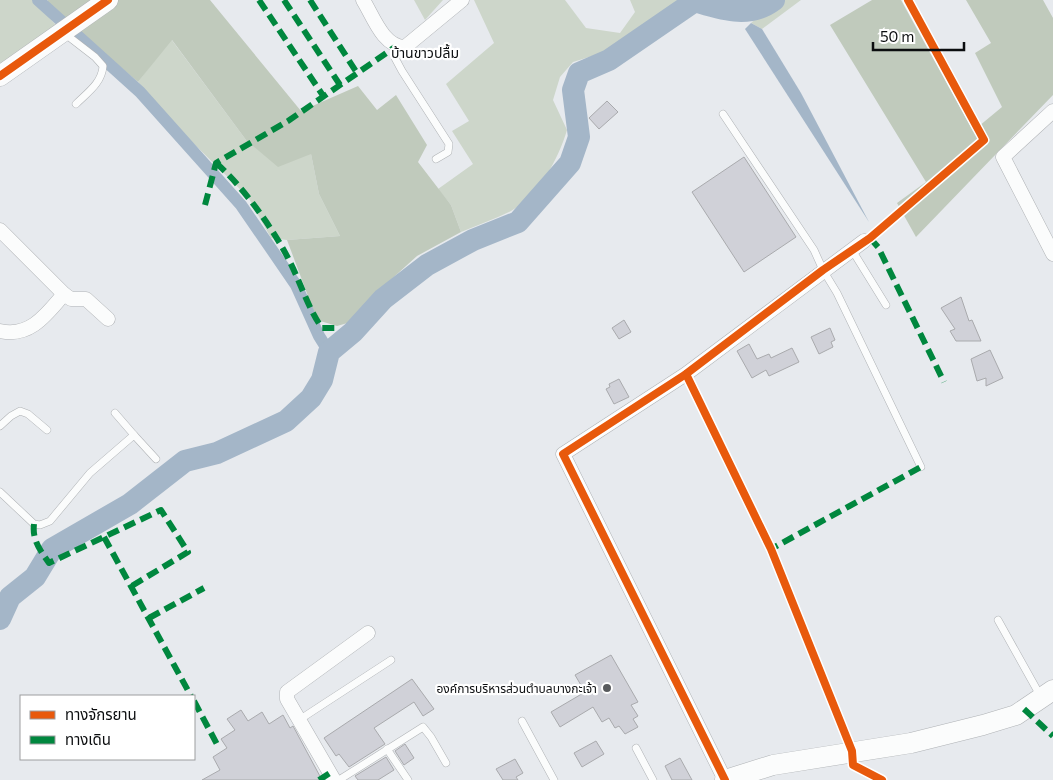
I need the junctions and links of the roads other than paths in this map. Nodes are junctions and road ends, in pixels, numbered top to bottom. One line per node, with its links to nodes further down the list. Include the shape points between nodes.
1 (108, 0): 4 (street)
2 (363, 0): 5 (street, via 388,42)
3 (462, 0): 5 (street, via 405,46)
4 (62, 31): 6 (street); 7 (lane, via 103,66 96,85)
5 (395, 47): 10 (lane, via 395,58 402,71 449,144 448,152)
6 (0, 76)
7 (76, 104)
8 (1053, 111): 14 (street, via 1003,157)
9 (723, 114): 15 (lane, via 814,250)
10 (436, 159)
11 (0, 230): 16 (street)
12 (864, 241): 13 (street)
13 (852, 250): 15 (street); 17 (lane)
14 (1053, 254)
15 (822, 270): 20 (street); 26 (lane, via 837,293)
16 (64, 294): 18 (street, via 71,299 86,299); 19 (street, via 40,321 27,330)
17 (886, 305)
18 (108, 319)
19 (0, 331)
20 (686, 374): 28 (lane); 43 (street, via 563,454)
21 (115, 413): 24 (lane)
22 (0, 426): 23 (lane, via 20,411)
23 (47, 430)
24 (134, 435): 25 (lane); 27 (lane, via 90,473 50,521 34,524)
25 (156, 459)
26 (921, 467)
27 (0, 492)
28 (771, 549)
29 (998, 620): 32 (lane)
30 (368, 633): 33 (street, via 287,692 287,699)
31 (391, 660): 33 (lane)
32 (1047, 694): 43 (street, via 1016,715 983,725 911,743 773,765)
33 (299, 720): 38 (street)
34 (522, 721): 41 (lane)
35 (636, 748): 42 (lane)
36 (387, 749): 37 (lane, via 422,727); 39 (lane); 40 (lane)
37 (446, 763)
38 (334, 780)
39 (339, 780)
40 (408, 780)
41 (554, 780)
42 (653, 780)
43 (725, 780)

